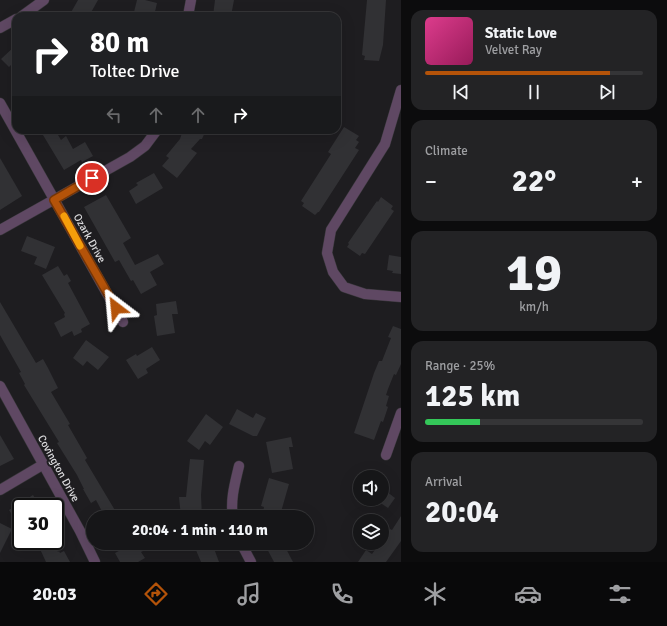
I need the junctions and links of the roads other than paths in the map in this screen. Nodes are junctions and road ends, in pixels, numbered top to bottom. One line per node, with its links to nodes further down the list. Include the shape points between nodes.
1 (44, 0): 3 (street)
2 (191, 0): 4 (street)
3 (28, 12)
4 (189, 12)
5 (12, 21): 6 (street)
6 (0, 28)
7 (401, 90): 14 (street, via 385,144 331,230 327,253 333,272 344,286 365,294)
8 (0, 103): 9 (street, Ozark Drive)
9 (12, 125)
10 (17, 134): 12 (street, Ozark Drive)
11 (155, 134): 12 (street, via 145,146 130,157)
12 (54, 200): 13 (street); 15 (street, Ozark Drive)
13 (0, 230)
14 (401, 297)
15 (123, 322)
16 (0, 386): 19 (street, Covington Drive)
17 (401, 413): 18 (street)
18 (386, 455)
19 (44, 464): 21 (street); 24 (street, Covington Drive)
20 (239, 466): 22 (street, via 232,499)
21 (0, 490)
22 (233, 510)
23 (245, 550): 25 (street)
24 (95, 562)
25 (251, 562)

